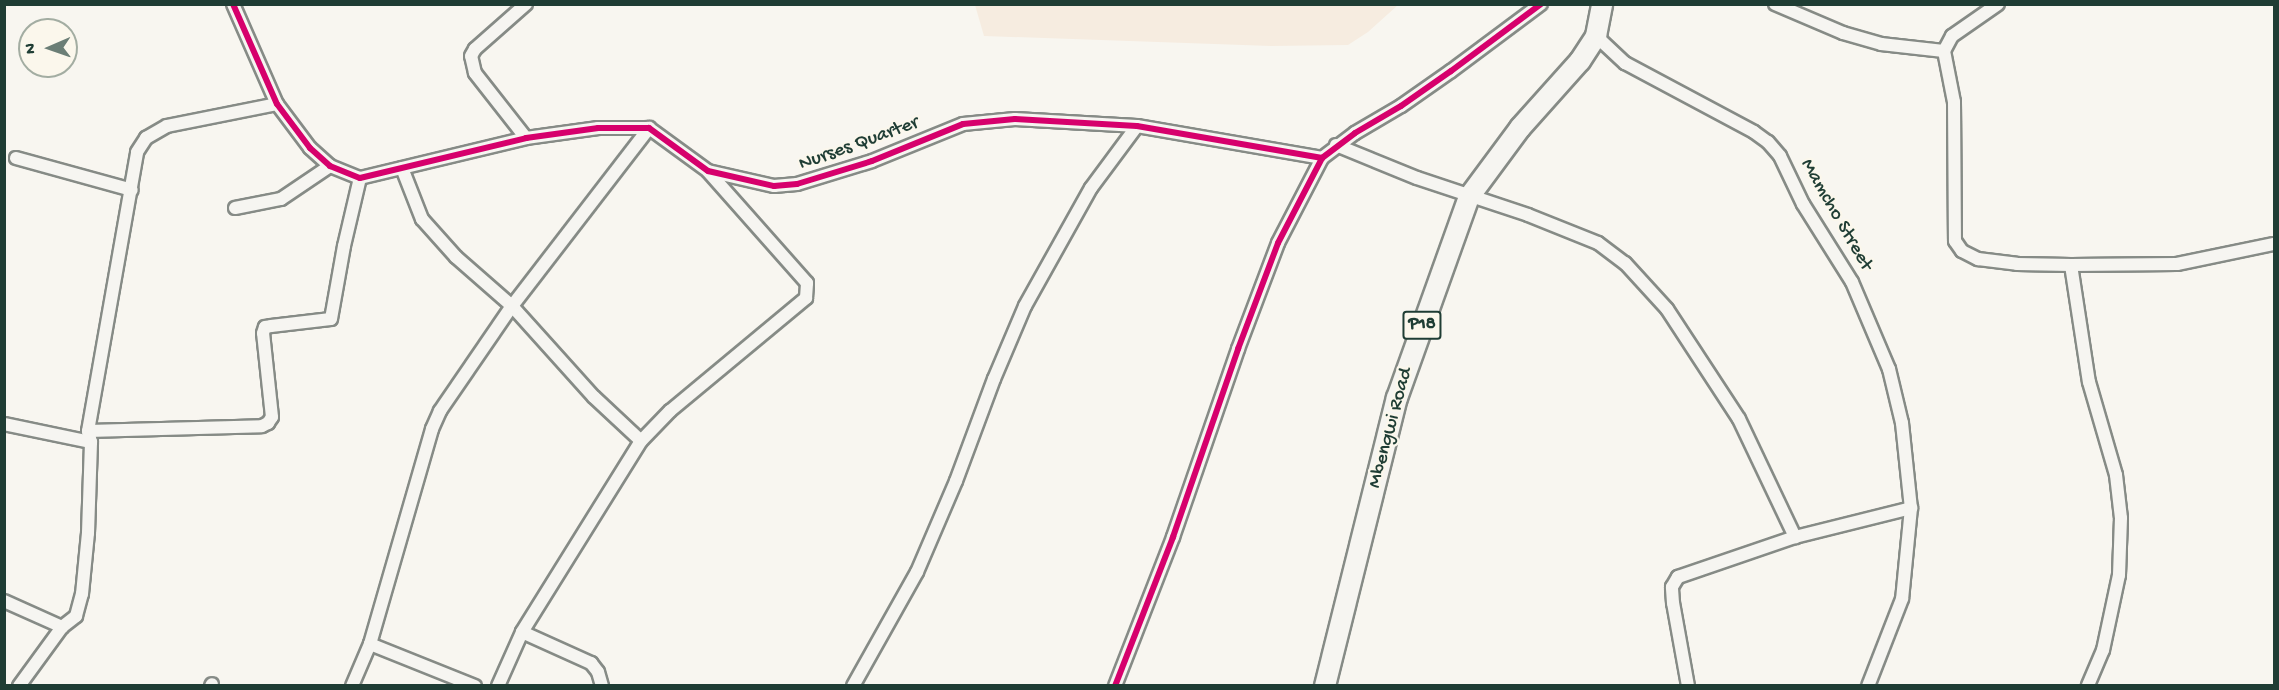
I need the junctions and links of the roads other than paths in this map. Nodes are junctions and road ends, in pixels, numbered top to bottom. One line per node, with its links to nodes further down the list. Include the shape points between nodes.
1 (232, 4): 9 (street)
2 (526, 4): 12 (street, via 471,56 475,73)
3 (1541, 4): 13 (street, via 1401,106)
4 (1602, 4): 7 (main road, Mbengwi Road / P18)
5 (1775, 4): 8 (street, via 1843,33 1881,44)
6 (1998, 4): 8 (street, via 1952,36)
7 (1596, 36): 21 (main road, Mbengwi Road / P18, via 1580,61 1492,162); 29 (street, Mamcho Street, via 1625,63 1754,132 1780,156 1803,204 1852,282 1886,361 1902,423)
8 (1944, 51): 24 (street, via 1954,102 1955,240 1962,250 1978,259)
9 (277, 104): 16 (street, via 310,148); 20 (street, via 167,126 146,138 137,152)
10 (1137, 126): 15 (street, Nurses Quarter); 18 (street, Nurses Quarter, via 1015,119 963,124 872,161 797,184 774,186); 40 (street, via 1091,188 1025,306 916,572)
11 (649, 128): 12 (street, via 598,128); 18 (street, Nurses Quarter); 25 (street)
12 (526, 138): 17 (street)
13 (1336, 146): 15 (street); 21 (street)
14 (16, 158): 20 (street)
15 (1322, 158): 41 (street, via 1278,243)
16 (330, 166): 19 (street); 22 (street, via 280,199)
17 (402, 168): 19 (street); 25 (street, via 422,219 456,257)
18 (708, 171): 28 (street, via 807,283 806,298 670,411)
19 (360, 178): 27 (street, via 331,319 265,327 272,417 268,423)
20 (132, 190): 27 (street, via 119,246)
21 (1469, 197): 30 (street, via 1528,214 1598,243 1625,263 1667,309 1739,419); 42 (main road, Mbengwi Road / P18, via 1397,399)
22 (235, 208)
23 (2274, 244): 24 (street, via 2177,264)
24 (2071, 265): 45 (street, via 2089,382 2116,475 2121,518 2117,583 2103,650)
25 (512, 306): 28 (street, via 594,398); 34 (street, via 436,420)
26 (4, 424): 27 (street)
27 (89, 437): 32 (street, via 86,573 76,616)
28 (641, 441): 33 (street)
29 (1911, 508): 30 (street); 44 (street, Mamcho Street, via 1902,599)
30 (1795, 537): 43 (street, via 1678,577 1672,587 1673,603)
31 (4, 601): 32 (street)
32 (62, 627): 35 (street)
33 (522, 632): 38 (street); 39 (street, via 591,663)
34 (370, 644): 36 (street); 37 (street)
35 (19, 686)
36 (352, 686)
37 (475, 686)
38 (498, 686)
39 (602, 686)
40 (853, 686)
41 (1115, 686)
42 (1325, 686)
43 (1688, 686)
44 (1868, 686)
45 (2088, 686)

